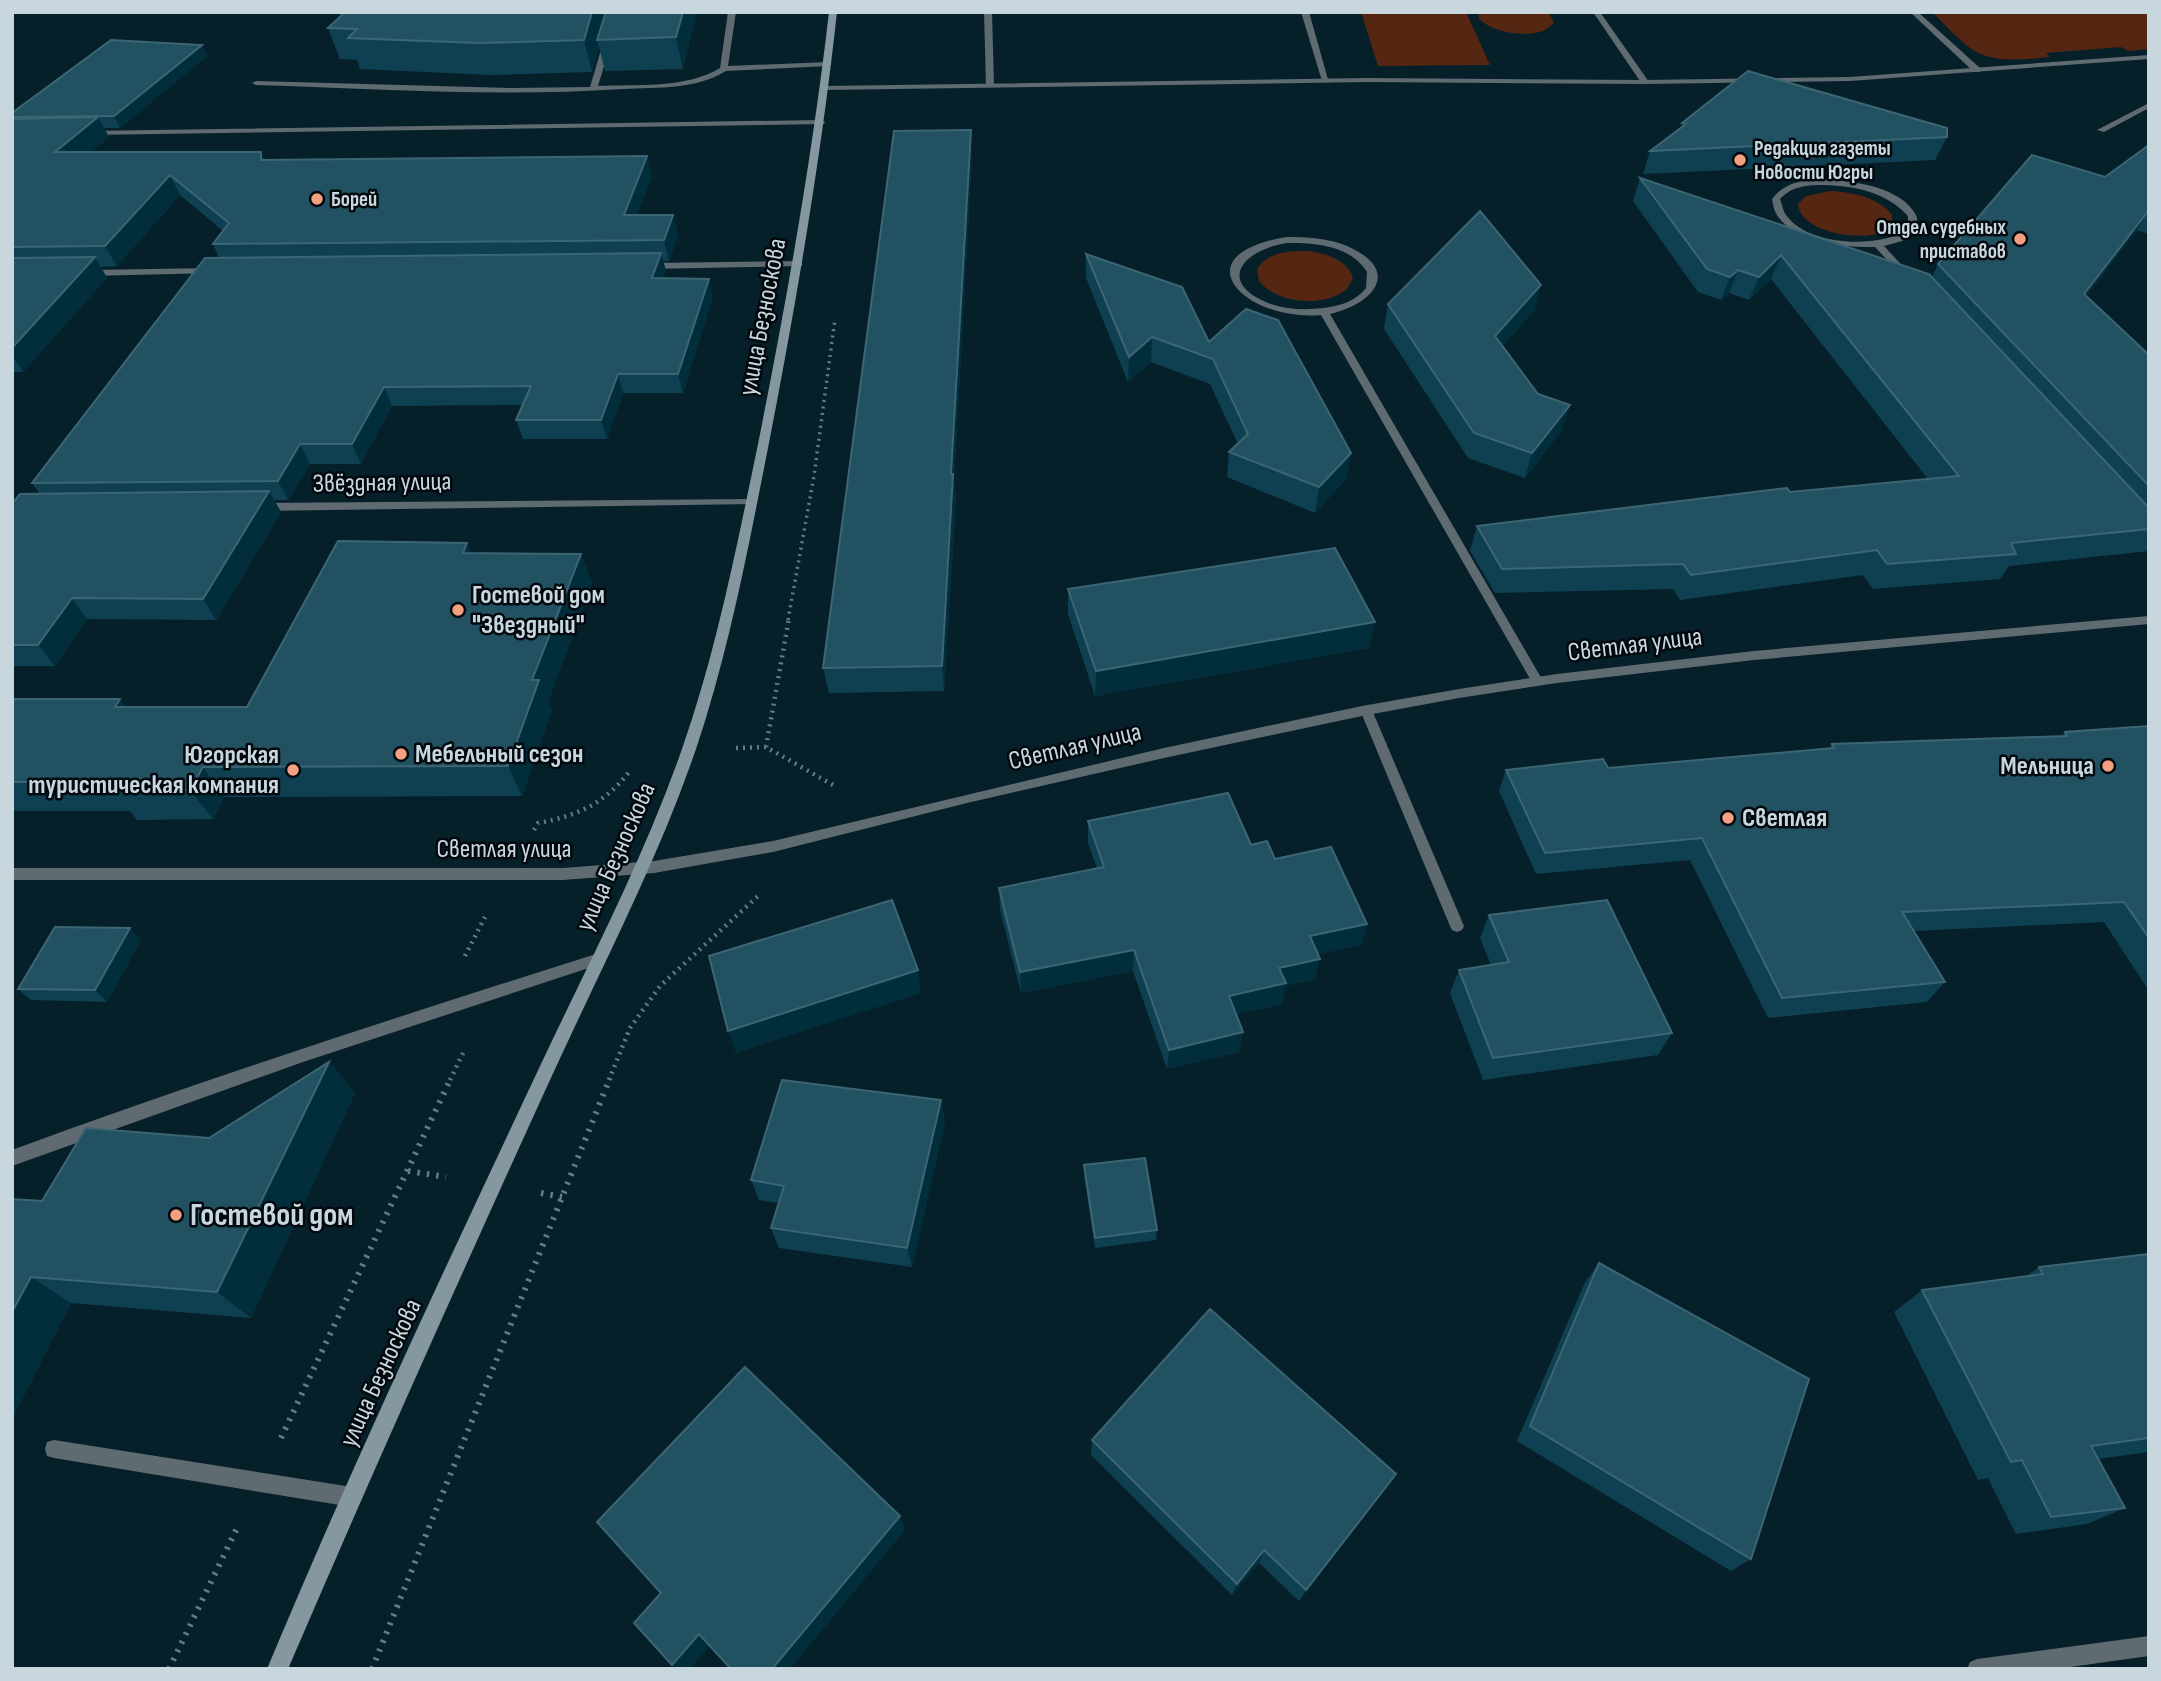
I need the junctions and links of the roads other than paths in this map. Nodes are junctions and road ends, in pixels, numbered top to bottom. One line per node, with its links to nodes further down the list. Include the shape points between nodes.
1 (732, 12): 10 (street)
2 (833, 12): 9 (main road, улица Безноскова)
3 (988, 12): 15 (street)
4 (1305, 12): 12 (street)
5 (1596, 12): 13 (street)
6 (1913, 12): 11 (street)
7 (610, 32): 17 (street)
8 (2149, 57): 11 (street)
9 (828, 64): 10 (street); 16 (main road, улица Безноскова)
10 (724, 69): 17 (street, via 689,83)
11 (1977, 70): 13 (street, via 1850,79)
12 (1326, 81): 13 (street); 15 (street)
13 (1645, 82)
14 (256, 83): 17 (street)
15 (990, 85): 16 (street)
16 (825, 88): 19 (main road, улица Безноскова)
17 (593, 89)
18 (2149, 105): 20 (street)
19 (821, 122): 21 (street); 23 (main road, улица Безноскова)
20 (2101, 130)
21 (81, 133)
22 (1878, 245): 22 (street, via 1844,244 1810,234 1785,220 1776,199 1788,188 1814,182 1845,183 1878,192 1903,205 1914,221 1913,231 1903,239); 27 (street)
23 (799, 264): 24 (street); 29 (main road, улица Безноскова)
24 (635, 266)
25 (220, 271): 26 (street)
26 (81, 273)
27 (1916, 286)
28 (1324, 311): 28 (street, via 1286,310 1255,299 1237,283 1236,265 1250,251 1276,241 1309,240 1350,251 1369,267 1373,284 1366,296 1352,304); 32 (street)
29 (751, 502): 30 (street, Звёздная улица); 34 (main road, улица Безноскова, via 722,641 689,749)
30 (248, 507)
31 (2149, 620): 32 (street, Светлая улица)
32 (1537, 681): 33 (street, Светлая улица)
33 (1366, 710): 34 (street, Светлая улица, via 1151,754 710,859); 36 (street)
34 (641, 869): 35 (street, Светлая улица, via 509,874); 37 (main road, улица Безноскова)
35 (12, 874)
36 (1457, 926)
37 (597, 960): 38 (street, via 178,1096); 40 (main road, улица Безноскова)
38 (12, 1158)
39 (54, 1449): 40 (street)
40 (352, 1497): 42 (main road, улица Безноскова)
41 (2149, 1646): 43 (street)
42 (277, 1669)
43 (1977, 1669)

